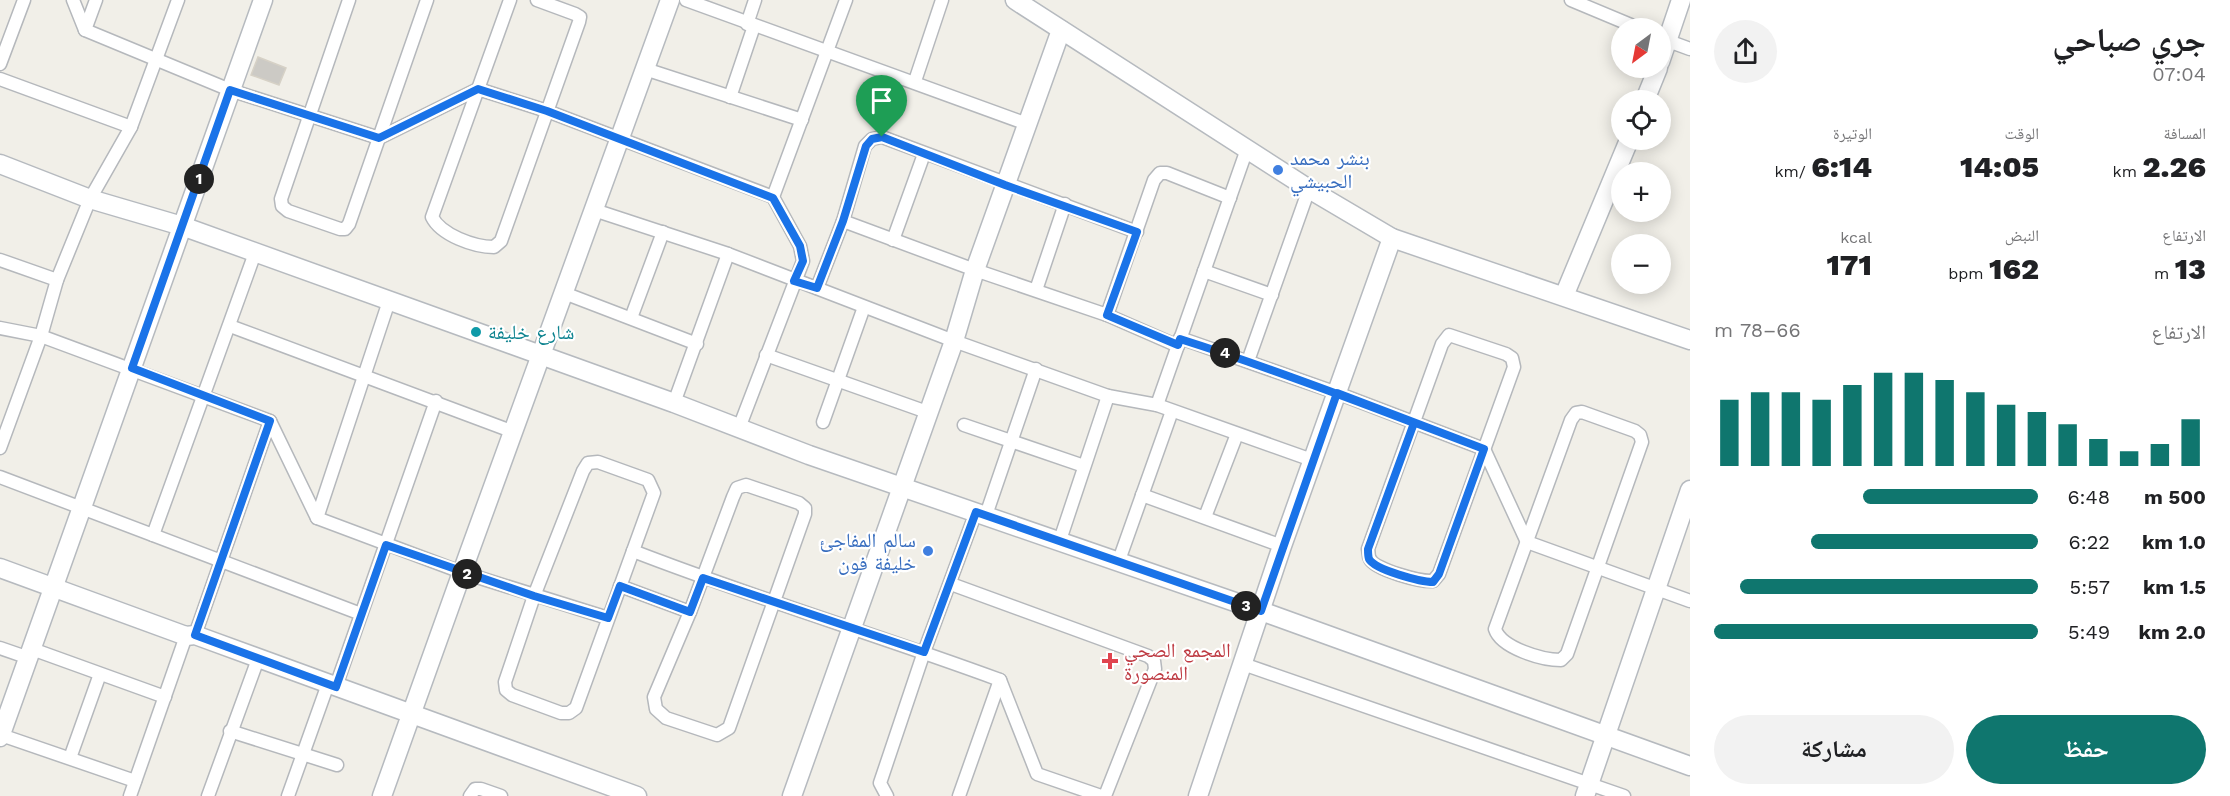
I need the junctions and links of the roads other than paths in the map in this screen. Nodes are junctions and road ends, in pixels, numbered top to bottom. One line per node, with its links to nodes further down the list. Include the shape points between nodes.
1 (24, 0): 27 (street)
2 (73, 0): 21 (street)
3 (96, 0): 21 (street)
4 (178, 0): 26 (street)
5 (263, 0): 32 (street)
6 (349, 0): 35 (street)
7 (427, 0): 39 (street)
8 (510, 0): 31 (street)
9 (537, 0): 34 (street, via 579,18)
10 (670, 0): 28 (street)
11 (686, 0): 19 (street)
12 (755, 0): 19 (street)
13 (846, 0): 25 (street)
14 (942, 0): 30 (street)
15 (1015, 0): 22 (street)
16 (1571, 0): 18 (street)
17 (1681, 0): 20 (street)
18 (1614, 18)
19 (751, 25): 25 (street); 33 (street)
20 (1671, 25)
21 (85, 30): 26 (street)
22 (1061, 30): 37 (street); 41 (street)
23 (1671, 42): 24 (street)
24 (1690, 49)
25 (827, 53): 30 (street); 36 (street)
26 (156, 58): 32 (street); 38 (street)
27 (0, 64)
28 (645, 69): 33 (street); 40 (street)
29 (0, 78): 38 (street)
30 (915, 81): 37 (street)
31 (478, 89): 34 (street); 34 (street, via 432,217 442,230 485,247 494,247 501,241); 39 (street)
32 (230, 90): 35 (street); 53 (street)
33 (730, 97): 36 (street)
34 (547, 111): 40 (street)
35 (311, 115): 39 (street); 39 (street, via 281,199 282,206 340,229 349,224)
36 (802, 120): 47 (street)
37 (1027, 124): 45 (street)
38 (131, 128): 49 (street)
39 (379, 138)
40 (619, 138): 47 (street); 51 (street)
41 (1247, 149): 46 (street); 48 (street)
42 (1625, 150): 69 (street)
43 (924, 154): 45 (street); 52 (street, via 882,137 872,139 866,146); 57 (street)
44 (0, 164): 49 (street)
45 (1005, 185): 50 (street); 61 (street)
46 (1309, 189): 56 (street); 68 (street)
47 (773, 198): 64 (street, via 800,246 803,261)
48 (1230, 198): 55 (street, via 1160,173 1154,180); 62 (street)
49 (90, 199): 53 (street); 63 (street)
50 (1065, 204): 55 (street); 66 (street)
51 (594, 210): 54 (street); 67 (street)
52 (843, 221): 57 (street); 65 (street)
53 (182, 226): 58 (street); 84 (street)
54 (663, 232): 59 (street); 73 (street)
55 (1137, 232): 72 (street)
56 (1392, 238): 69 (street); 88 (street)
57 (893, 240): 61 (street)
58 (255, 253): 70 (street); 74 (street)
59 (728, 254): 64 (street); 80 (street)
60 (0, 260): 63 (street)
61 (975, 270): 66 (street); 78 (street)
62 (1204, 271): 68 (street); 79 (street)
63 (57, 280): 76 (street)
64 (794, 281): 65 (street); 81 (street)
65 (817, 288): 71 (street)
66 (1036, 290): 72 (street)
67 (564, 293): 73 (street); 82 (street)
68 (1272, 295): 83 (street)
69 (1564, 296): 77 (street)
70 (390, 302): 82 (street); 86 (street)
71 (864, 307): 78 (street); 87 (street)
72 (1107, 315): 79 (street)
73 (632, 318): 80 (street)
74 (230, 326): 86 (street); 89 (street)
75 (0, 328): 76 (street)
76 (41, 336): 84 (street); 104 (street)
77 (1690, 340)
78 (954, 341): 85 (street); 95 (street)
79 (1179, 342): 83 (street); 93 (street)
80 (697, 344): 92 (street)
81 (766, 355): 87 (street); 100 (street)
82 (541, 356): 92 (street); 101 (street)
83 (1248, 361): 88 (street)
84 (132, 368): 89 (street); 112 (street)
85 (1036, 369): 90 (street); 103 (street)
86 (364, 376): 91 (street); 115 (street)
87 (836, 381): 95 (street); 97 (street)
88 (1337, 393): 98 (street); 106 (street)
89 (205, 396): 96 (street); 116 (street)
90 (1108, 396): 93 (street); 107 (street)
91 (436, 401): 101 (street); 119 (street)
92 (674, 403): 100 (street)
93 (1156, 405): 94 (street)
94 (1172, 411): 102 (street); 111 (street)
95 (927, 412): 109 (street)
96 (270, 421): 115 (street); 122 (street)
97 (823, 422)
98 (1414, 423): 105 (street); 105 (street, via 1442,344 1449,335 1457,336 1512,358 1514,367); 105 (street, via 1368,549 1376,566 1433,582)
99 (964, 425): 103 (street)
100 (739, 428): 109 (street)
101 (511, 430): 126 (street)
102 (1237, 434): 106 (street); 114 (street)
103 (1011, 441): 107 (street); 113 (street)
104 (0, 448)
105 (1484, 449): 118 (street)
106 (1312, 460): 120 (street)
107 (1084, 466): 117 (street)
108 (0, 477): 112 (street)
109 (901, 487): 113 (street); 139 (street)
110 (1690, 490): 131 (street)
111 (1142, 495): 114 (street); 123 (street)
112 (80, 509): 116 (street); 130 (street)
113 (981, 513): 117 (street); 128 (street)
114 (1205, 517): 120 (street)
115 (316, 518): 119 (street)
116 (153, 535): 122 (street)
117 (1060, 540): 123 (street)
118 (1527, 542): 125 (street); 125 (street, via 1495,629 1497,637 1505,643 1561,660 1567,654); 125 (street, via 1576,413 1635,431 1642,442)
119 (386, 545): 126 (street); 137 (street)
120 (1282, 546): 135 (street)
121 (633, 551): 127 (street); 129 (street); 132 (street, via 654,493 651,485 648,480 598,462 588,463)
122 (222, 561): 137 (street); 140 (street)
123 (1118, 562): 135 (street)
124 (0, 568): 130 (street)
125 (1596, 569): 131 (street)
126 (461, 572): 132 (street); 150 (street)
127 (703, 578): 134 (street); 134 (street, via 737,488 746,485 805,508); 136 (street)
128 (951, 584): 142 (street); 170 (street, via 1154,661 1155,669)
129 (620, 586): 136 (street); 138 (street)
130 (52, 588): 140 (street); 143 (street)
131 (1657, 589): 133 (street); 153 (street)
132 (534, 596): 138 (street); 138 (street, via 505,682 506,690 561,713 576,708)
133 (1690, 601)
134 (774, 602): 136 (street, via 729,728 717,735 666,717 656,709 654,697); 139 (street)
135 (1261, 611): 145 (street); 153 (street)
136 (690, 612)
137 (361, 614): 148 (street)
138 (608, 618)
139 (852, 627): 142 (street); 167 (street)
140 (190, 636): 144 (street); 149 (street)
141 (0, 648): 143 (street)
142 (924, 652): 147 (street); 168 (street, via 880,783)
143 (31, 654): 146 (street); 152 (street)
144 (258, 659): 148 (street); 151 (street)
145 (1243, 664): 159 (street); 171 (street)
146 (100, 674): 149 (street); 155 (street)
147 (1000, 680): 169 (street); 170 (street, via 1038,774)
148 (332, 685): 150 (street); 154 (street)
149 (165, 697): 158 (street)
150 (411, 715): 163 (street); 166 (street)
151 (230, 731): 154 (street); 161 (street)
152 (0, 736): 155 (street)
153 (1607, 737): 157 (street); 159 (street)
154 (303, 754): 156 (street); 162 (street)
155 (70, 758): 158 (street)
156 (337, 765)
157 (1690, 766)
158 (135, 781): 160 (street)
159 (1587, 790): 172 (street)
160 (130, 796)
161 (208, 796)
162 (288, 796)
163 (382, 796)
164 (470, 796): 165 (street, via 475,789)
165 (501, 796)
166 (637, 796)
167 (792, 796)
168 (887, 796)
169 (959, 796)
170 (1103, 796)
171 (1198, 796)
172 (1624, 796)

